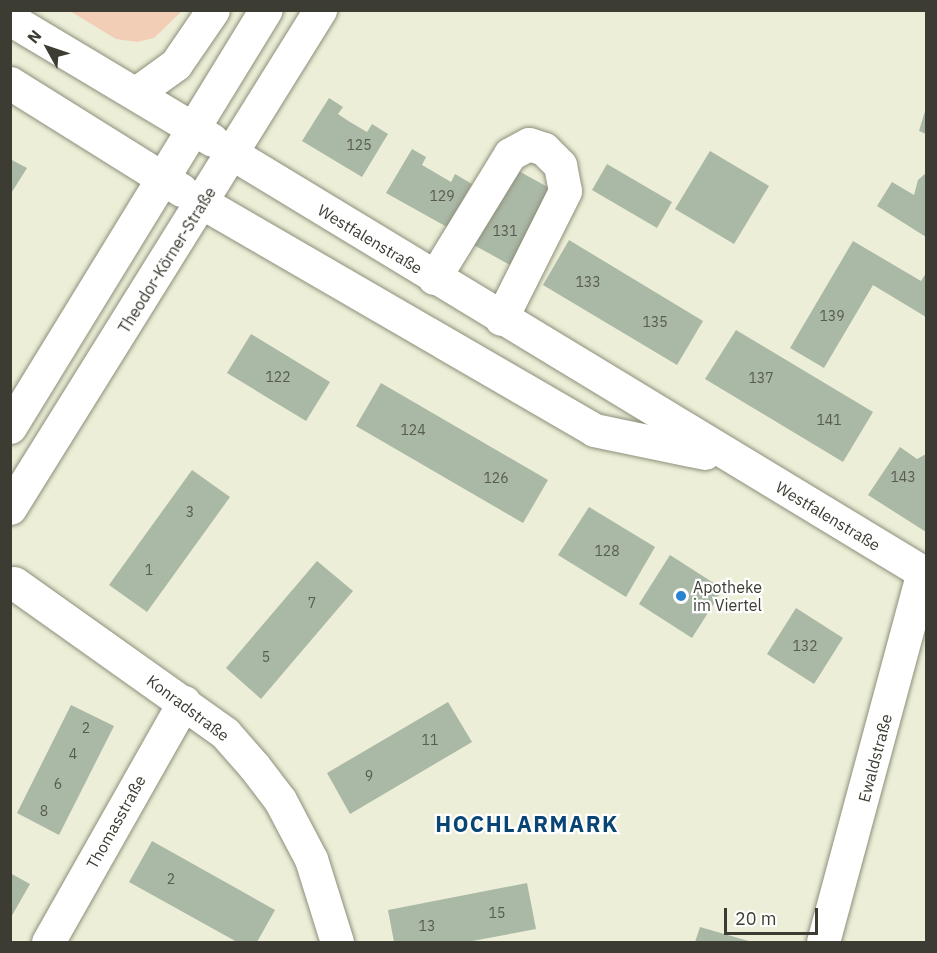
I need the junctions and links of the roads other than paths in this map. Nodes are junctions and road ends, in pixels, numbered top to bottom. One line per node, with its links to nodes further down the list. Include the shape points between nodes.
1 (213, 10): 6 (street, via 176,64)
2 (266, 10): 7 (street)
3 (320, 10): 8 (street, Theodor-Körner-Straße)
4 (10, 19): 6 (street, Westfalenstraße)
5 (10, 83): 9 (street, Westfalenstraße)
6 (136, 93): 7 (street, Westfalenstraße)
7 (195, 129): 8 (street, Westfalenstraße); 9 (street)
8 (233, 154): 10 (street, Theodor-Körner-Straße); 11 (street, Westfalenstraße)
9 (164, 179): 10 (street, Westfalenstraße); 13 (street)
10 (203, 203): 14 (street, Westfalenstraße, via 594,430); 15 (street, Theodor-Körner-Straße)
11 (434, 278): 12 (street, Westfalenstraße); 12 (street, via 510,154 529,144 544,149 560,165 565,191)
12 (501, 319): 14 (street, Westfalenstraße)
13 (10, 427)
14 (730, 458): 16 (street, Westfalenstraße)
15 (10, 508)
16 (925, 573): 21 (street, Ewaldstraße)
17 (14, 583): 18 (street, Konradstraße)
18 (184, 702): 19 (street, Thomasstraße); 20 (street, Konradstraße, via 225,733 280,800 311,859)
19 (48, 942)
20 (338, 942)
21 (823, 942)

